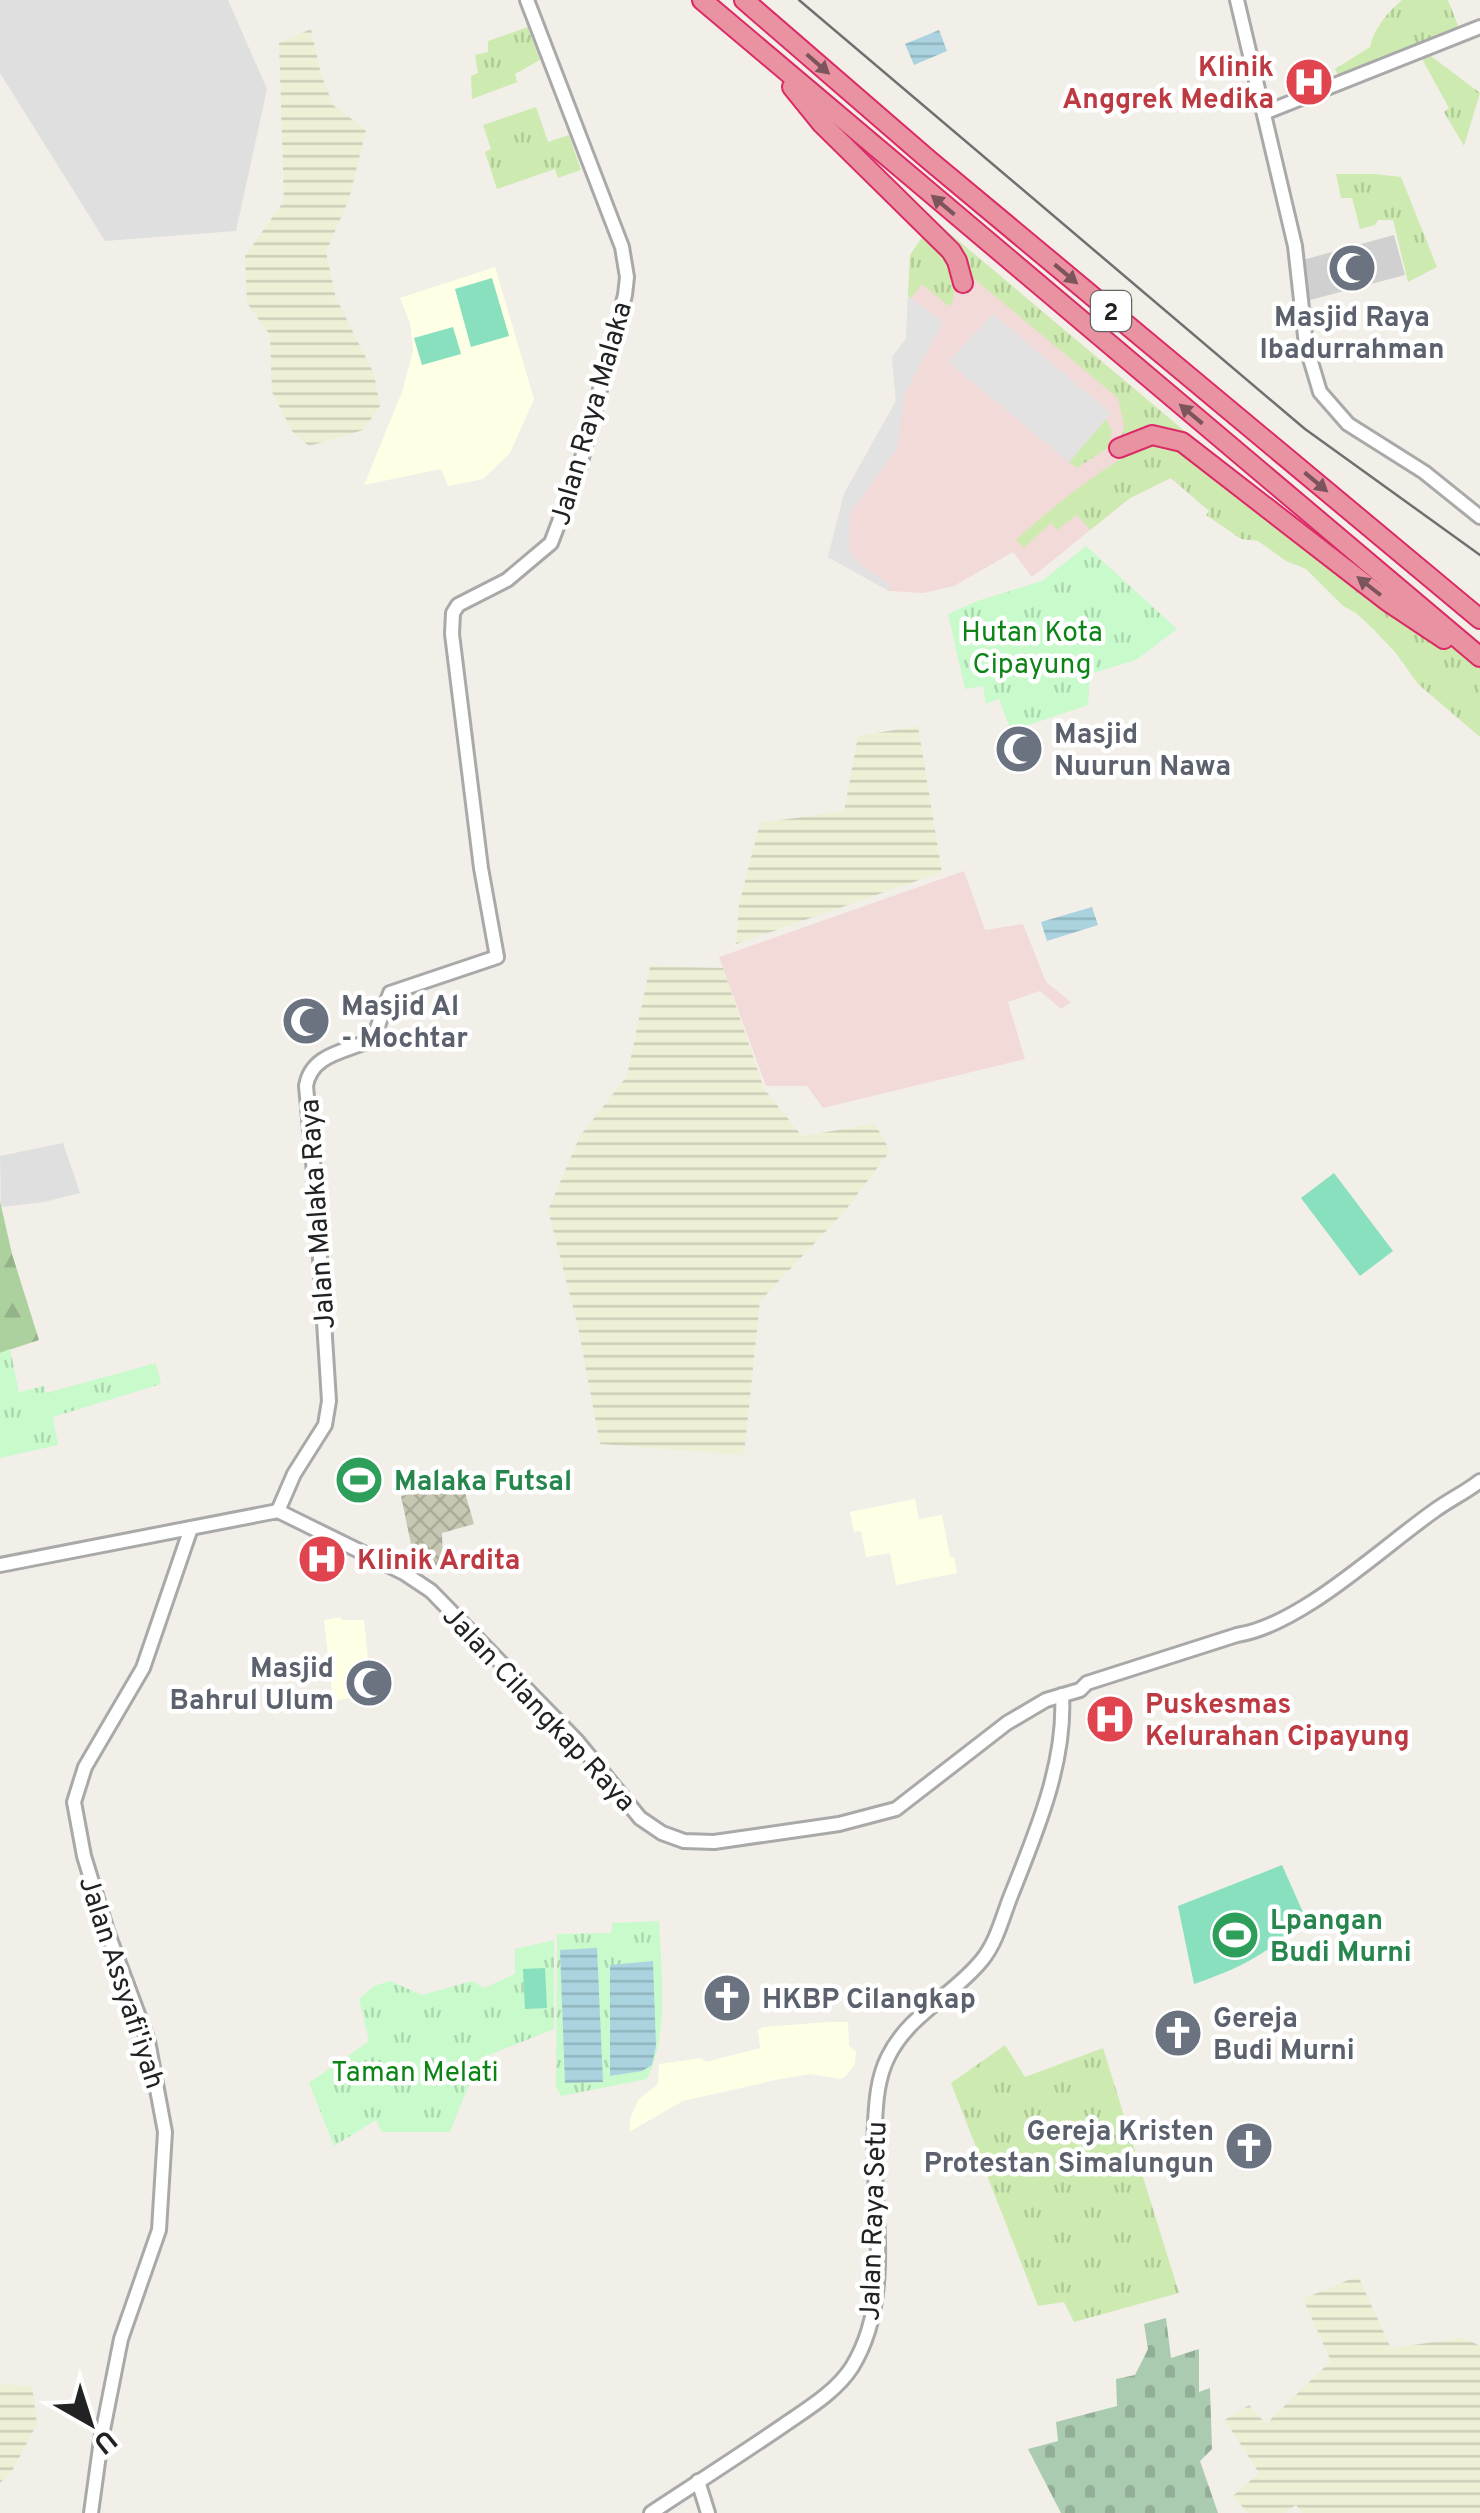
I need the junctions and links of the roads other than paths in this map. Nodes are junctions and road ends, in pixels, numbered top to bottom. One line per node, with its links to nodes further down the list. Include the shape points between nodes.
1 (527, 0): 13 (street, Jalan Raya Malaka, via 622,247 627,277 579,469 551,543 508,580 452,613 479,851 498,954)
2 (702, 0): 6 (highway, 2)
3 (744, 0): 11 (highway, 2, one-way to 11)
4 (1236, 0): 7 (street)
5 (1480, 27): 7 (street)
6 (778, 66): 8 (highway, via 822,124 951,251); 12 (highway, 2, one-way to 6)
7 (1264, 113): 10 (street, via 1300,270 1308,360 1320,392 1348,424)
8 (962, 283)
9 (1119, 448): 12 (highway, one-way to 9, via 1402,612 1182,442 1152,436)
10 (1480, 516)
11 (1480, 620)
12 (1480, 658)
13 (488, 962): 15 (street, Jalan Malaka Raya, via 390,993 369,1041 308,1071 329,1402 325,1425)
14 (1480, 1481): 18 (street, Jalan Cilangkap Raya, via 1294,1616 1087,1684)
15 (278, 1510): 16 (street); 19 (street, Jalan Cilangkap Raya, via 431,1591 578,1741 640,1818 684,1840 714,1842 839,1824 896,1809 990,1734)
16 (191, 1528): 17 (street); 22 (street, Jalan Assyafi'iyah, via 143,1668 85,1767 74,1802 107,1931 148,2041 165,2132 159,2230 121,2339)
17 (0, 1565)
18 (1082, 1692): 19 (street, Jalan Cilangkap Raya); 20 (street)
19 (1062, 1695): 20 (street, Jalan Raya Setu)
20 (1063, 1710): 21 (street, Jalan Raya Setu, via 1036,1832 992,1943 969,1976 920,2013 889,2054 879,2082 872,2155 875,2312 867,2341 833,2389)
21 (698, 2481): 23 (street, Jalan Raya Setu); 24 (street)
22 (92, 2513)
23 (651, 2513)
24 (708, 2513)

